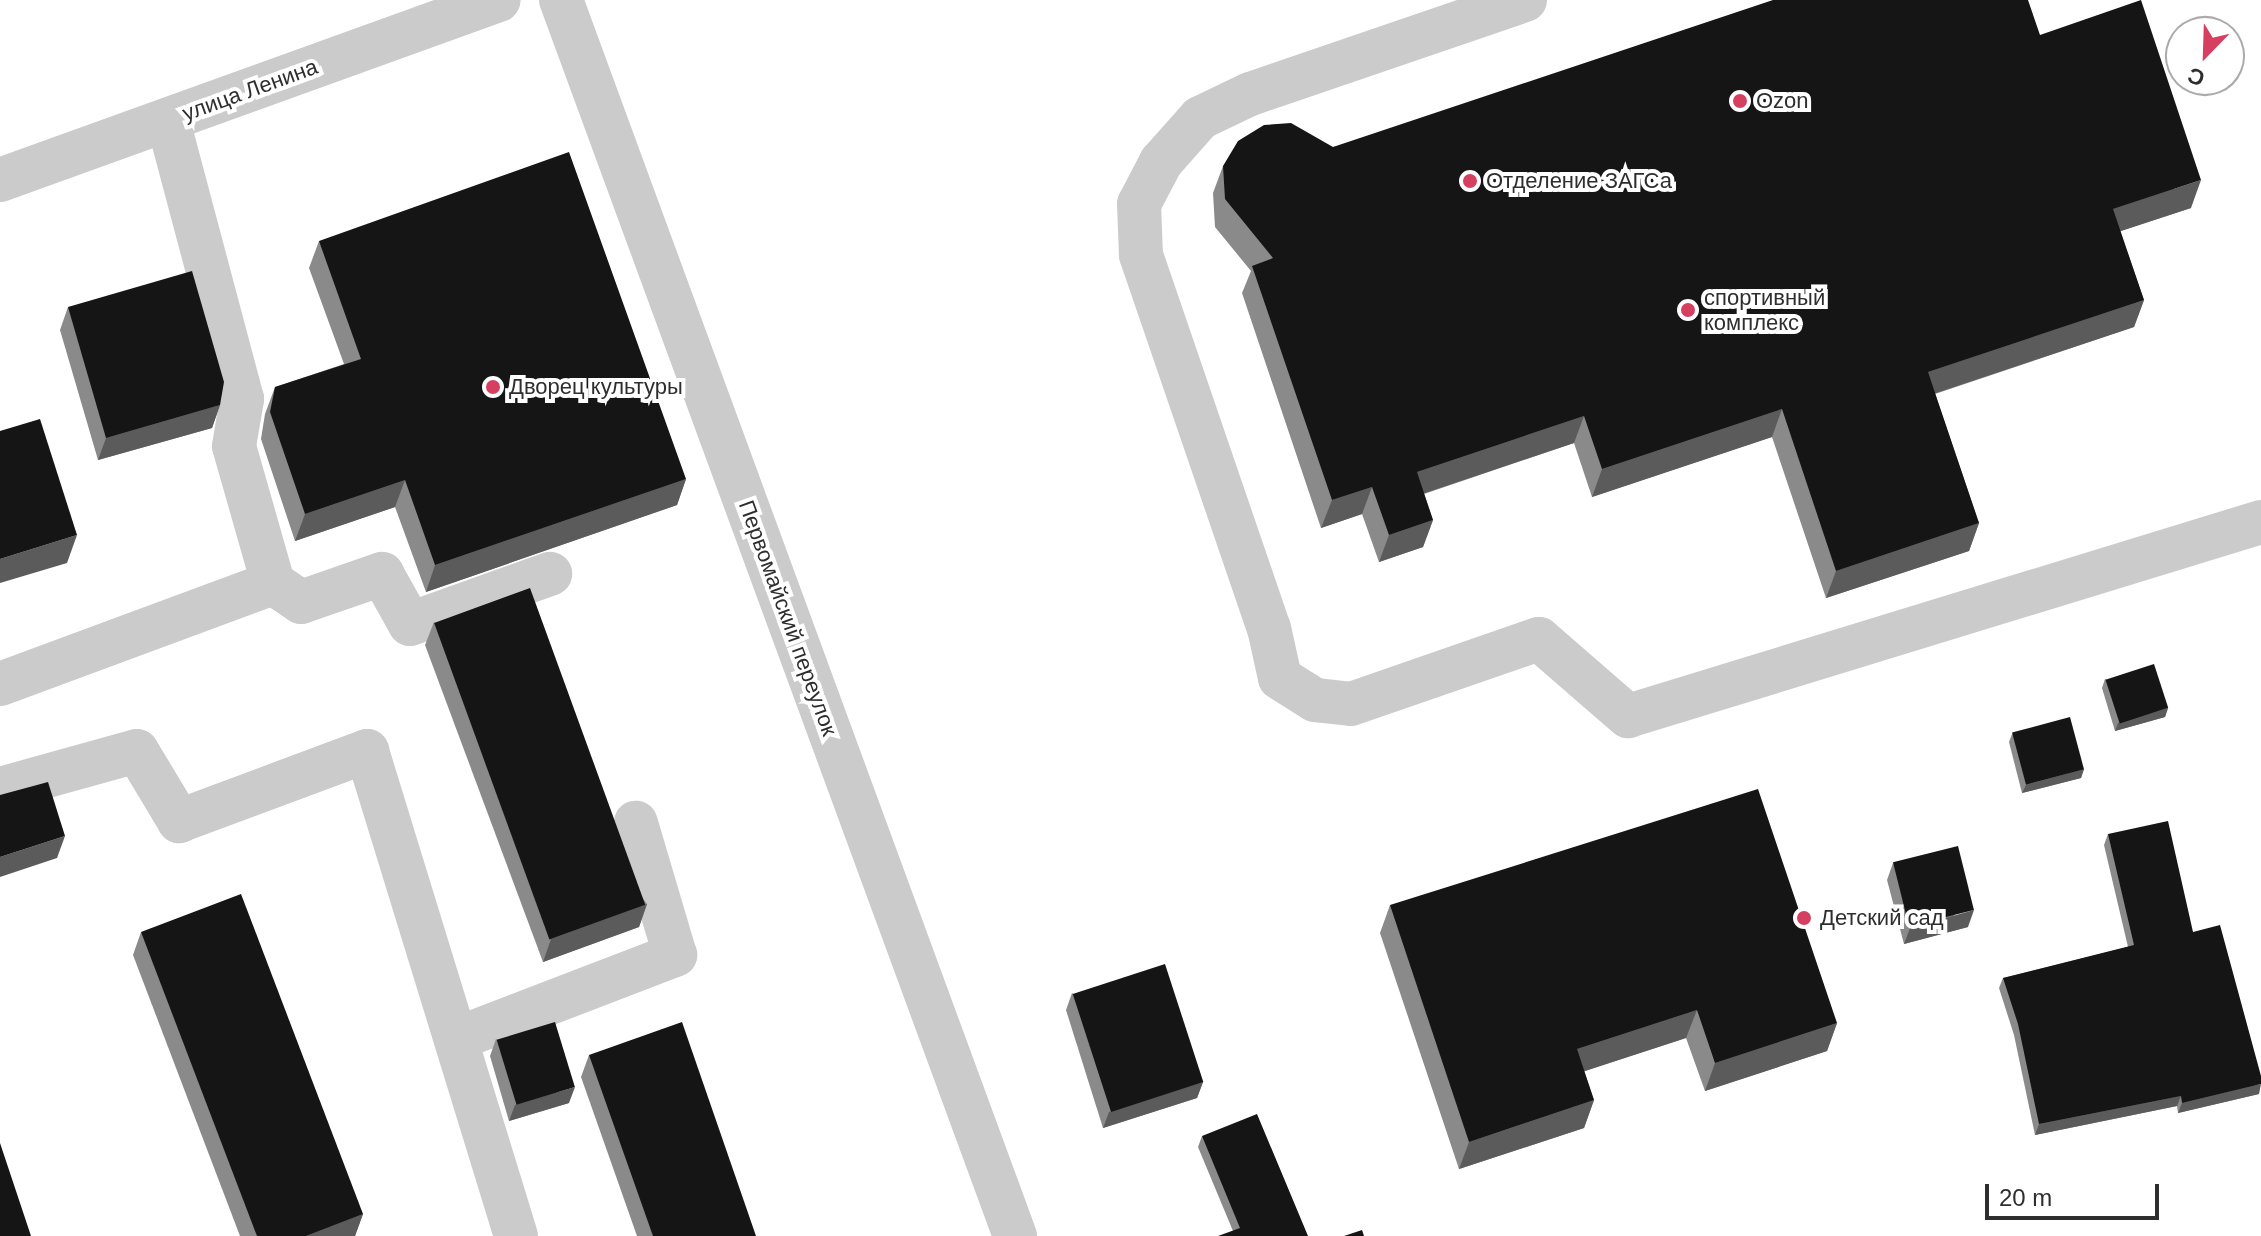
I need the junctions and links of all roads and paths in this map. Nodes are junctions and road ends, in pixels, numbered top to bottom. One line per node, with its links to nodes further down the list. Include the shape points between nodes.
1 (499, 0): 4 (street, улица Ленина)
2 (561, 0): 14 (street, Первомайский переулок)
3 (1525, 0): 6 (street, via 1250,94 1200,118 1161,162 1139,204 1141,255 1269,628 1280,678 1315,700 1351,704 1539,639 1628,716)
4 (168, 120): 5 (street, улица Ленина); 8 (street, via 242,399 234,446)
5 (0, 180)
6 (2260, 524)
7 (550, 574): 8 (street, via 410,624 382,574 301,602)
8 (273, 583): 9 (street)
9 (0, 684)
10 (0, 789): 12 (street, via 137,751 179,821 367,751)
11 (636, 823): 12 (street, via 675,955)
12 (456, 1039): 13 (street)
13 (516, 1236)
14 (1015, 1236)

